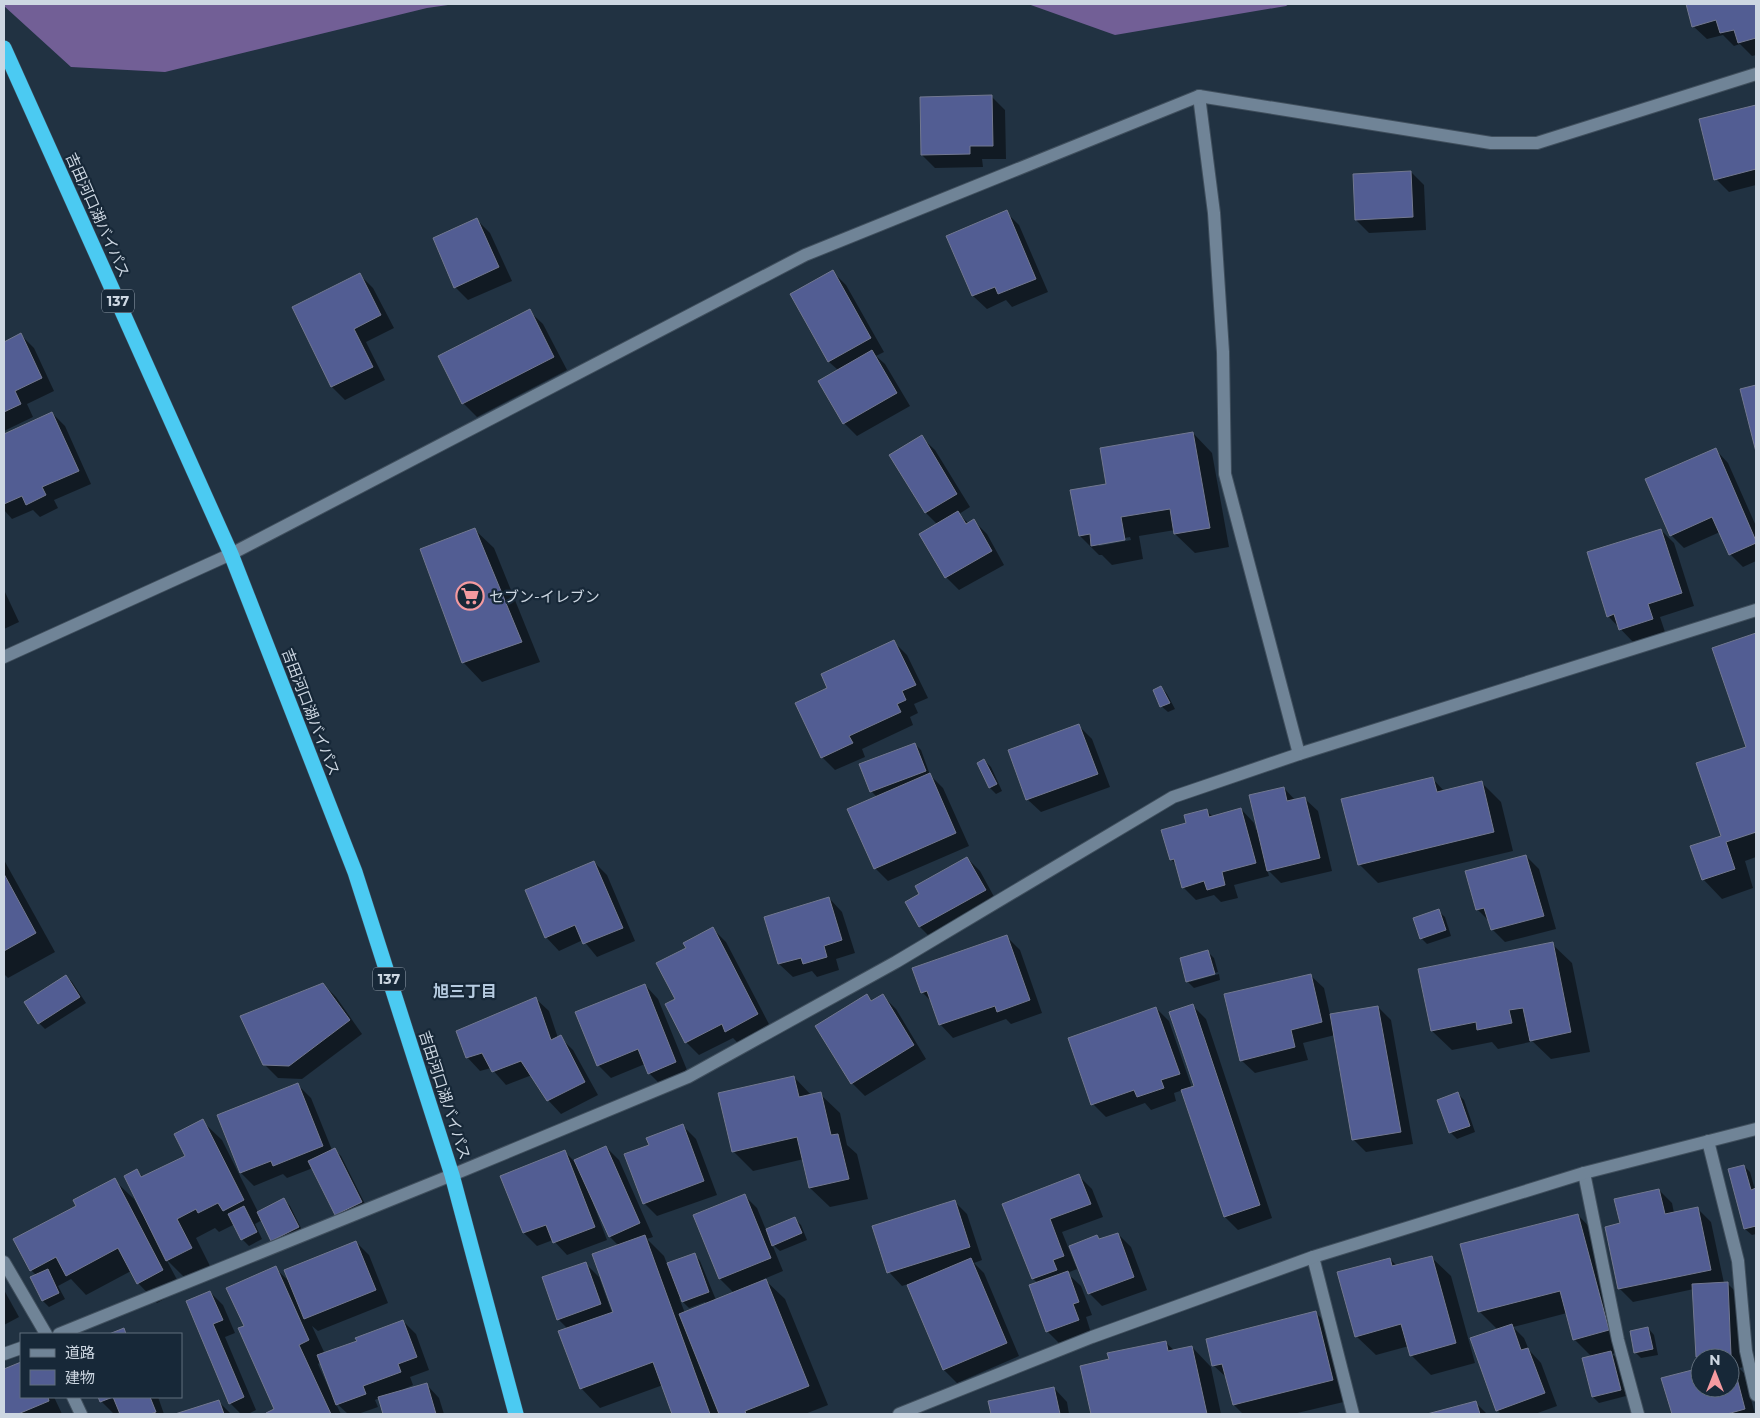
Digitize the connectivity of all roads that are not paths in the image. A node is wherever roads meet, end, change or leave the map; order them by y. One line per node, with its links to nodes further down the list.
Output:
1 (4, 48): 4 (highway, 吉田河口湖バイパス / 137)
2 (1756, 74): 3 (street)
3 (1200, 96): 4 (street); 7 (street)
4 (231, 554): 6 (street); 11 (highway, 吉田河口湖バイパス / 137)
5 (1756, 610): 7 (street)
6 (4, 657)
7 (1299, 754): 11 (street)
8 (1756, 1129): 9 (street)
9 (1708, 1141): 10 (street); 18 (street)
10 (1584, 1173): 12 (street); 24 (street)
11 (452, 1175): 15 (street); 21 (highway, 吉田河口湖バイパス / 137)
12 (1312, 1257): 22 (street); 23 (street)
13 (4, 1262): 14 (street)
14 (45, 1333)
15 (61, 1333)
16 (20, 1348): 17 (street)
17 (4, 1354)
18 (1756, 1395)
19 (73, 1398): 20 (street)
20 (81, 1414)
21 (516, 1414)
22 (899, 1414)
23 (1353, 1414)
24 (1638, 1414)

